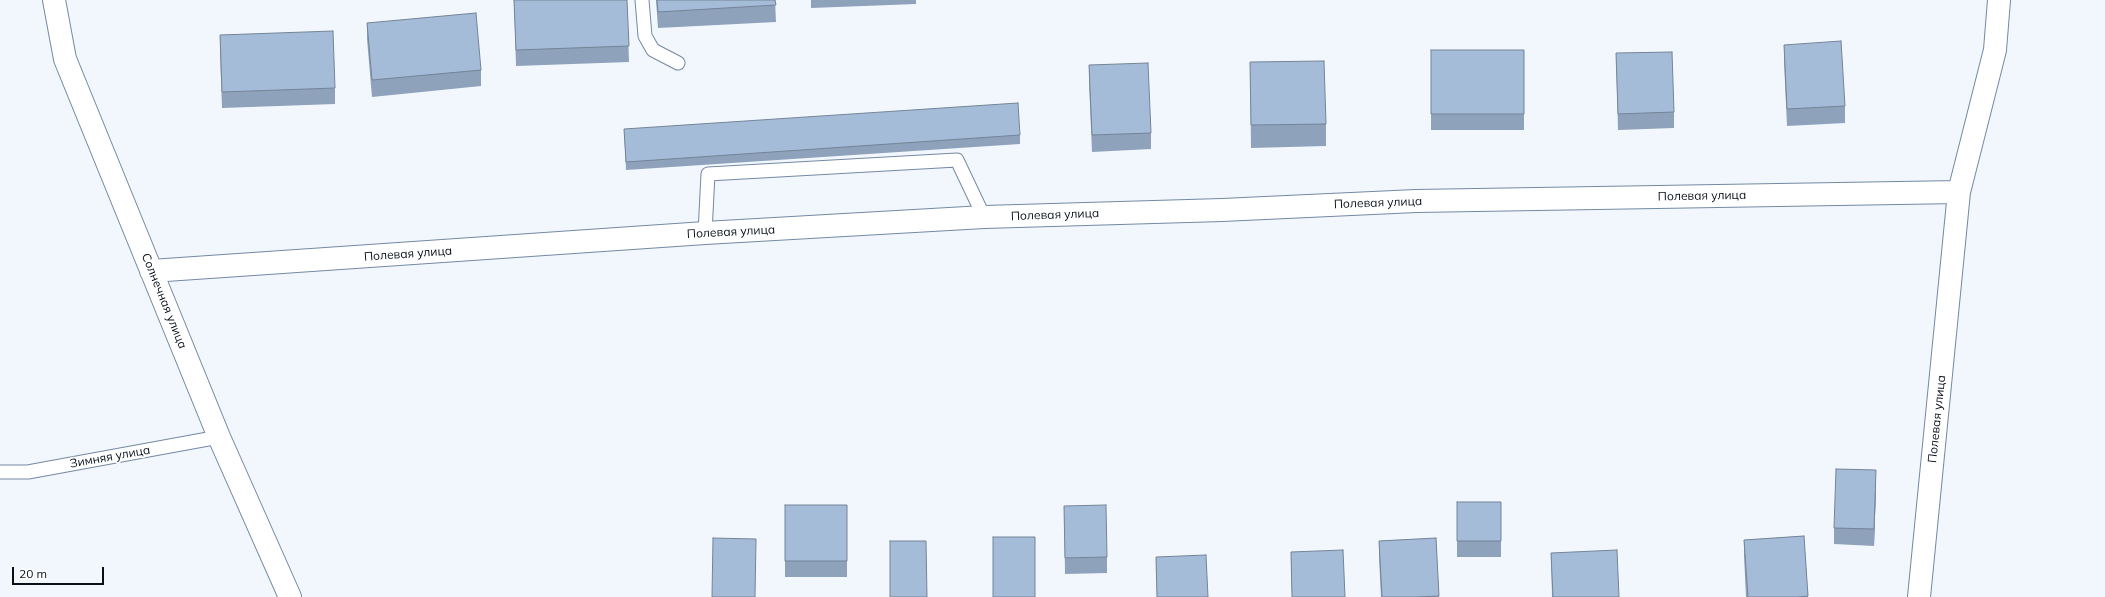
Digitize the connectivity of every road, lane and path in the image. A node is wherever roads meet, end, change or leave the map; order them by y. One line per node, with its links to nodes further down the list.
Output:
1 (54, 0): 8 (street, Солнечная улица)
2 (642, 0): 4 (lane)
3 (1999, 0): 5 (street, Полевая улица)
4 (678, 63)
5 (1959, 192): 6 (street, Полевая улица); 12 (street, Полевая улица)
6 (984, 217): 7 (street, Полевая улица); 7 (lane)
7 (705, 233): 8 (street, Полевая улица)
8 (151, 271): 9 (street, Солнечная улица)
9 (219, 437): 10 (lane, Зимняя улица); 11 (street, Солнечная улица)
10 (0, 472)
11 (290, 597)
12 (1918, 597)

